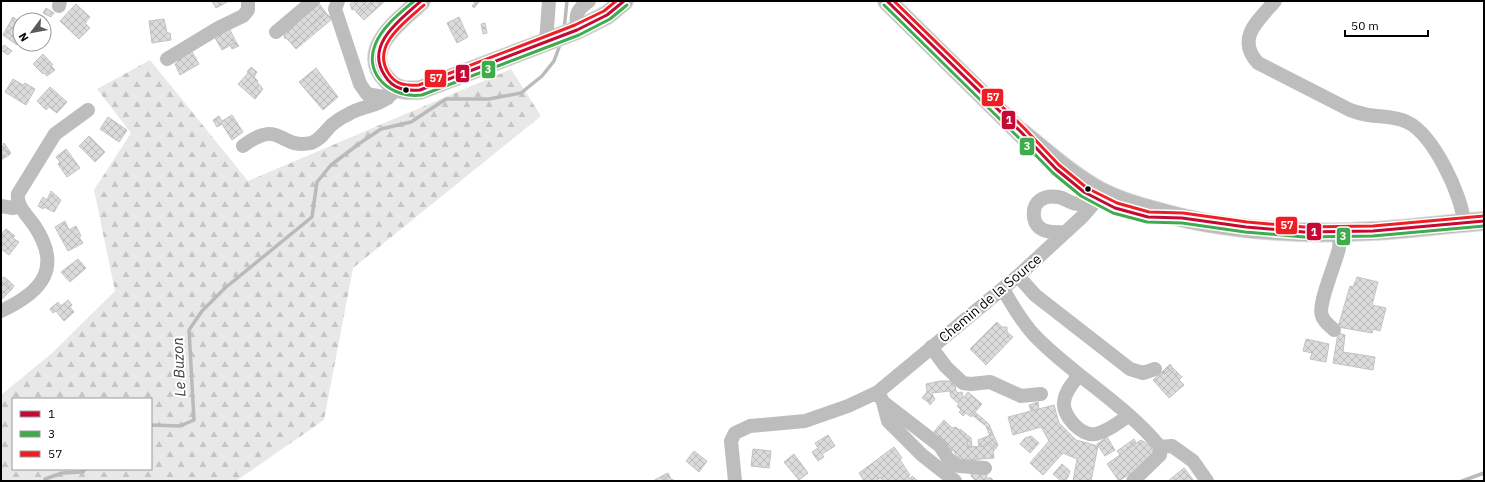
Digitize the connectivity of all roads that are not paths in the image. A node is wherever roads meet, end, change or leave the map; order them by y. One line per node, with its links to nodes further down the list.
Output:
1 (248, 1): 12 (street)
2 (313, 1): 10 (street)
3 (338, 1): 13 (street)
4 (421, 1): 13 (main road)
5 (549, 1): 11 (street)
6 (589, 1): 11 (street)
7 (624, 1): 11 (main road)
8 (887, 1): 16 (main road)
9 (1275, 1): 20 (street)
10 (276, 32)
11 (561, 37): 13 (main road)
12 (167, 59)
13 (393, 93): 15 (street)
14 (88, 110): 18 (street)
15 (243, 146)
16 (1106, 198): 21 (street, Chemin de la Source); 21 (street); 22 (main road)
17 (1, 206): 18 (street)
18 (20, 206): 25 (street)
19 (1484, 221): 20 (main road)
20 (1464, 223): 22 (main road)
21 (1066, 232): 23 (street, Chemin de la Source)
22 (1338, 232): 26 (street)
23 (1018, 276): 24 (street, Chemin de la Source); 28 (street)
24 (1003, 289): 27 (street, Chemin de la Source); 29 (street)
25 (1, 311)
26 (1334, 330)
27 (931, 347): 30 (street); 31 (street, Chemin de la Source)
28 (1155, 368)
29 (1079, 375): 32 (street); 32 (street)
30 (1041, 394)
31 (881, 397): 34 (street); 35 (street, Chemin de la Source); 36 (street)
32 (1128, 416): 33 (street)
33 (1160, 447): 37 (street); 38 (street)
34 (985, 468)
35 (734, 481)
36 (955, 481)
37 (1133, 481)
38 (1207, 481)

